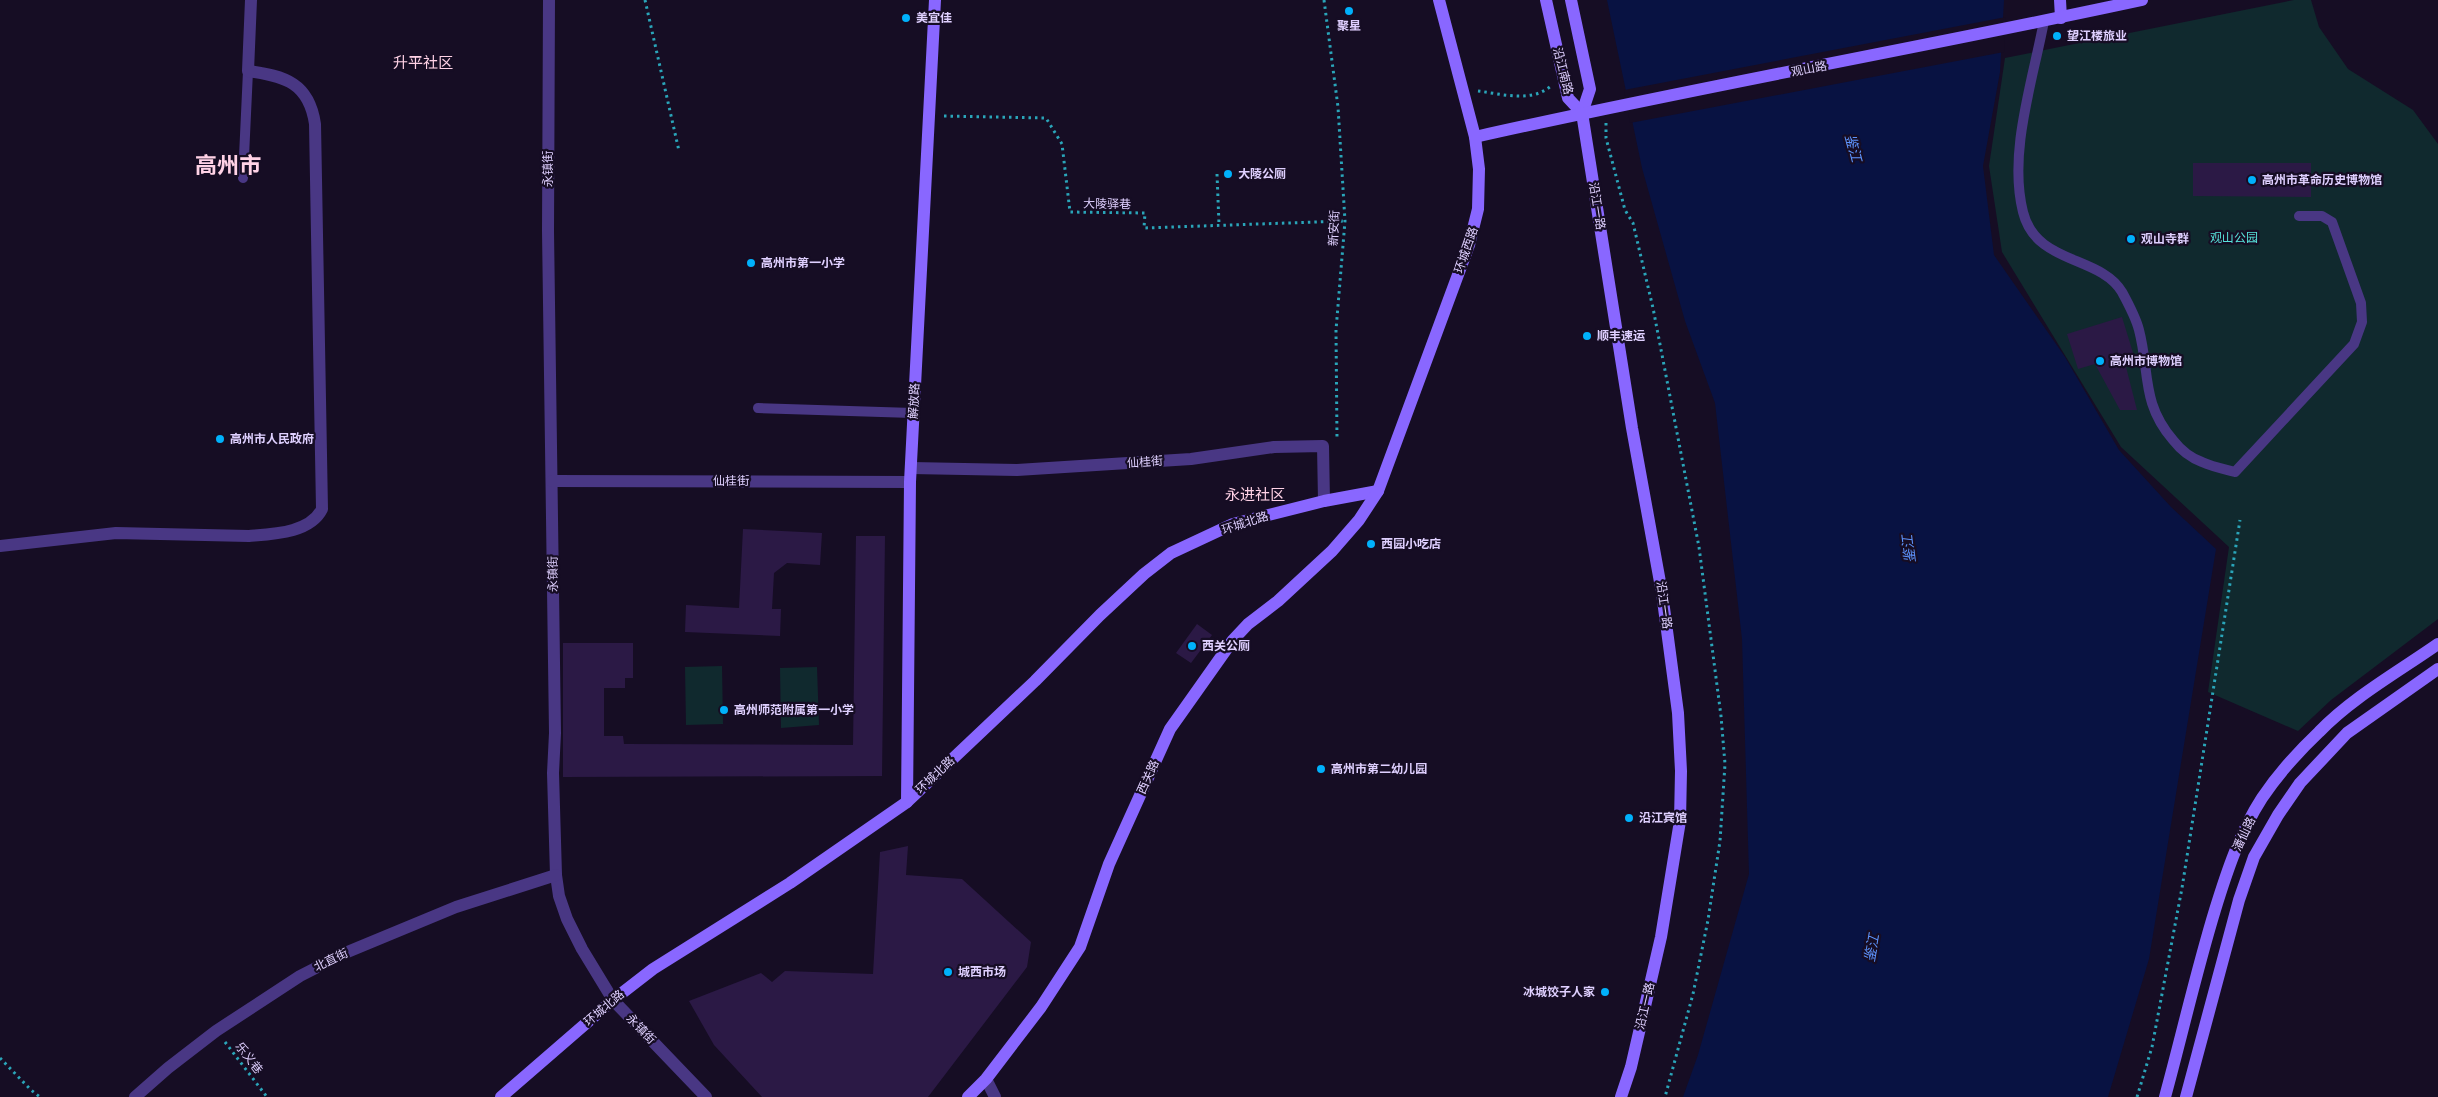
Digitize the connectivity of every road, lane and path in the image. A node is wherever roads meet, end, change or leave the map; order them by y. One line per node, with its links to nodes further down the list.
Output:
1 (251, 0): 13 (street)
2 (549, 0): 30 (street, 永镇街)
3 (645, 0): 20 (path)
4 (936, 0): 18 (street, 解放路)
5 (1324, 0): 24 (path, 新安街)
6 (1439, 0): 15 (street, 环城西路)
7 (1546, 0): 17 (street, 沿江南路)
8 (1571, 0): 17 (street, 沿江南路)
9 (2060, 0): 11 (street)
10 (2142, 0): 11 (street, 观山路)
11 (2061, 18): 12 (street, 观山路)
12 (2044, 22): 16 (street, 观山路); 23 (lane)
13 (248, 71): 22 (lane); 35 (street)
14 (1552, 80): 15 (path)
15 (1463, 90): 19 (street, 环城西路)
16 (1608, 108): 17 (street, 观山路); 52 (path)
17 (1582, 113): 19 (street, 观山路); 51 (street, 沿江一路)
18 (930, 115): 25 (path, 大陵驿巷); 27 (street, 解放路)
19 (1475, 137): 32 (street, 环城西路)
20 (679, 151)
21 (1217, 174): 25 (path)
22 (244, 178)
23 (2298, 216)
24 (1344, 221): 25 (path, 大陵驿巷); 28 (path, 新安街)
25 (1219, 224)
26 (758, 408): 27 (lane)
27 (913, 414): 29 (street, 解放路)
28 (1323, 446): 29 (street, 仙桂街); 33 (street)
29 (911, 468): 31 (street, 解放路)
30 (552, 480): 31 (street, 仙桂街); 39 (street, 永镇街)
31 (910, 482): 38 (street, 解放路)
32 (1378, 491): 33 (street, 环城北路); 43 (street, 西关路)
33 (1324, 501): 38 (street, 环城北路)
34 (2240, 520): 53 (path)
35 (0, 546)
36 (2438, 644): 54 (street, 潘仙路)
37 (2438, 669): 55 (street, 潘仙路)
38 (907, 802): 40 (street, 环城北路)
39 (556, 875): 40 (street, 永镇街); 41 (street, 北直街)
40 (613, 1000): 47 (street, 环城北路); 48 (street, 永镇街)
41 (216, 1031): 45 (street, 北直街); 46 (path, 乐义巷)
42 (0, 1058): 44 (path)
43 (986, 1080): 49 (street, 西关路); 50 (street)
44 (40, 1097)
45 (135, 1097)
46 (267, 1097)
47 (500, 1097)
48 (706, 1097)
49 (968, 1097)
50 (995, 1097)
51 (1621, 1097)
52 (1665, 1097)
53 (2137, 1097)
54 (2165, 1097)
55 (2186, 1097)

